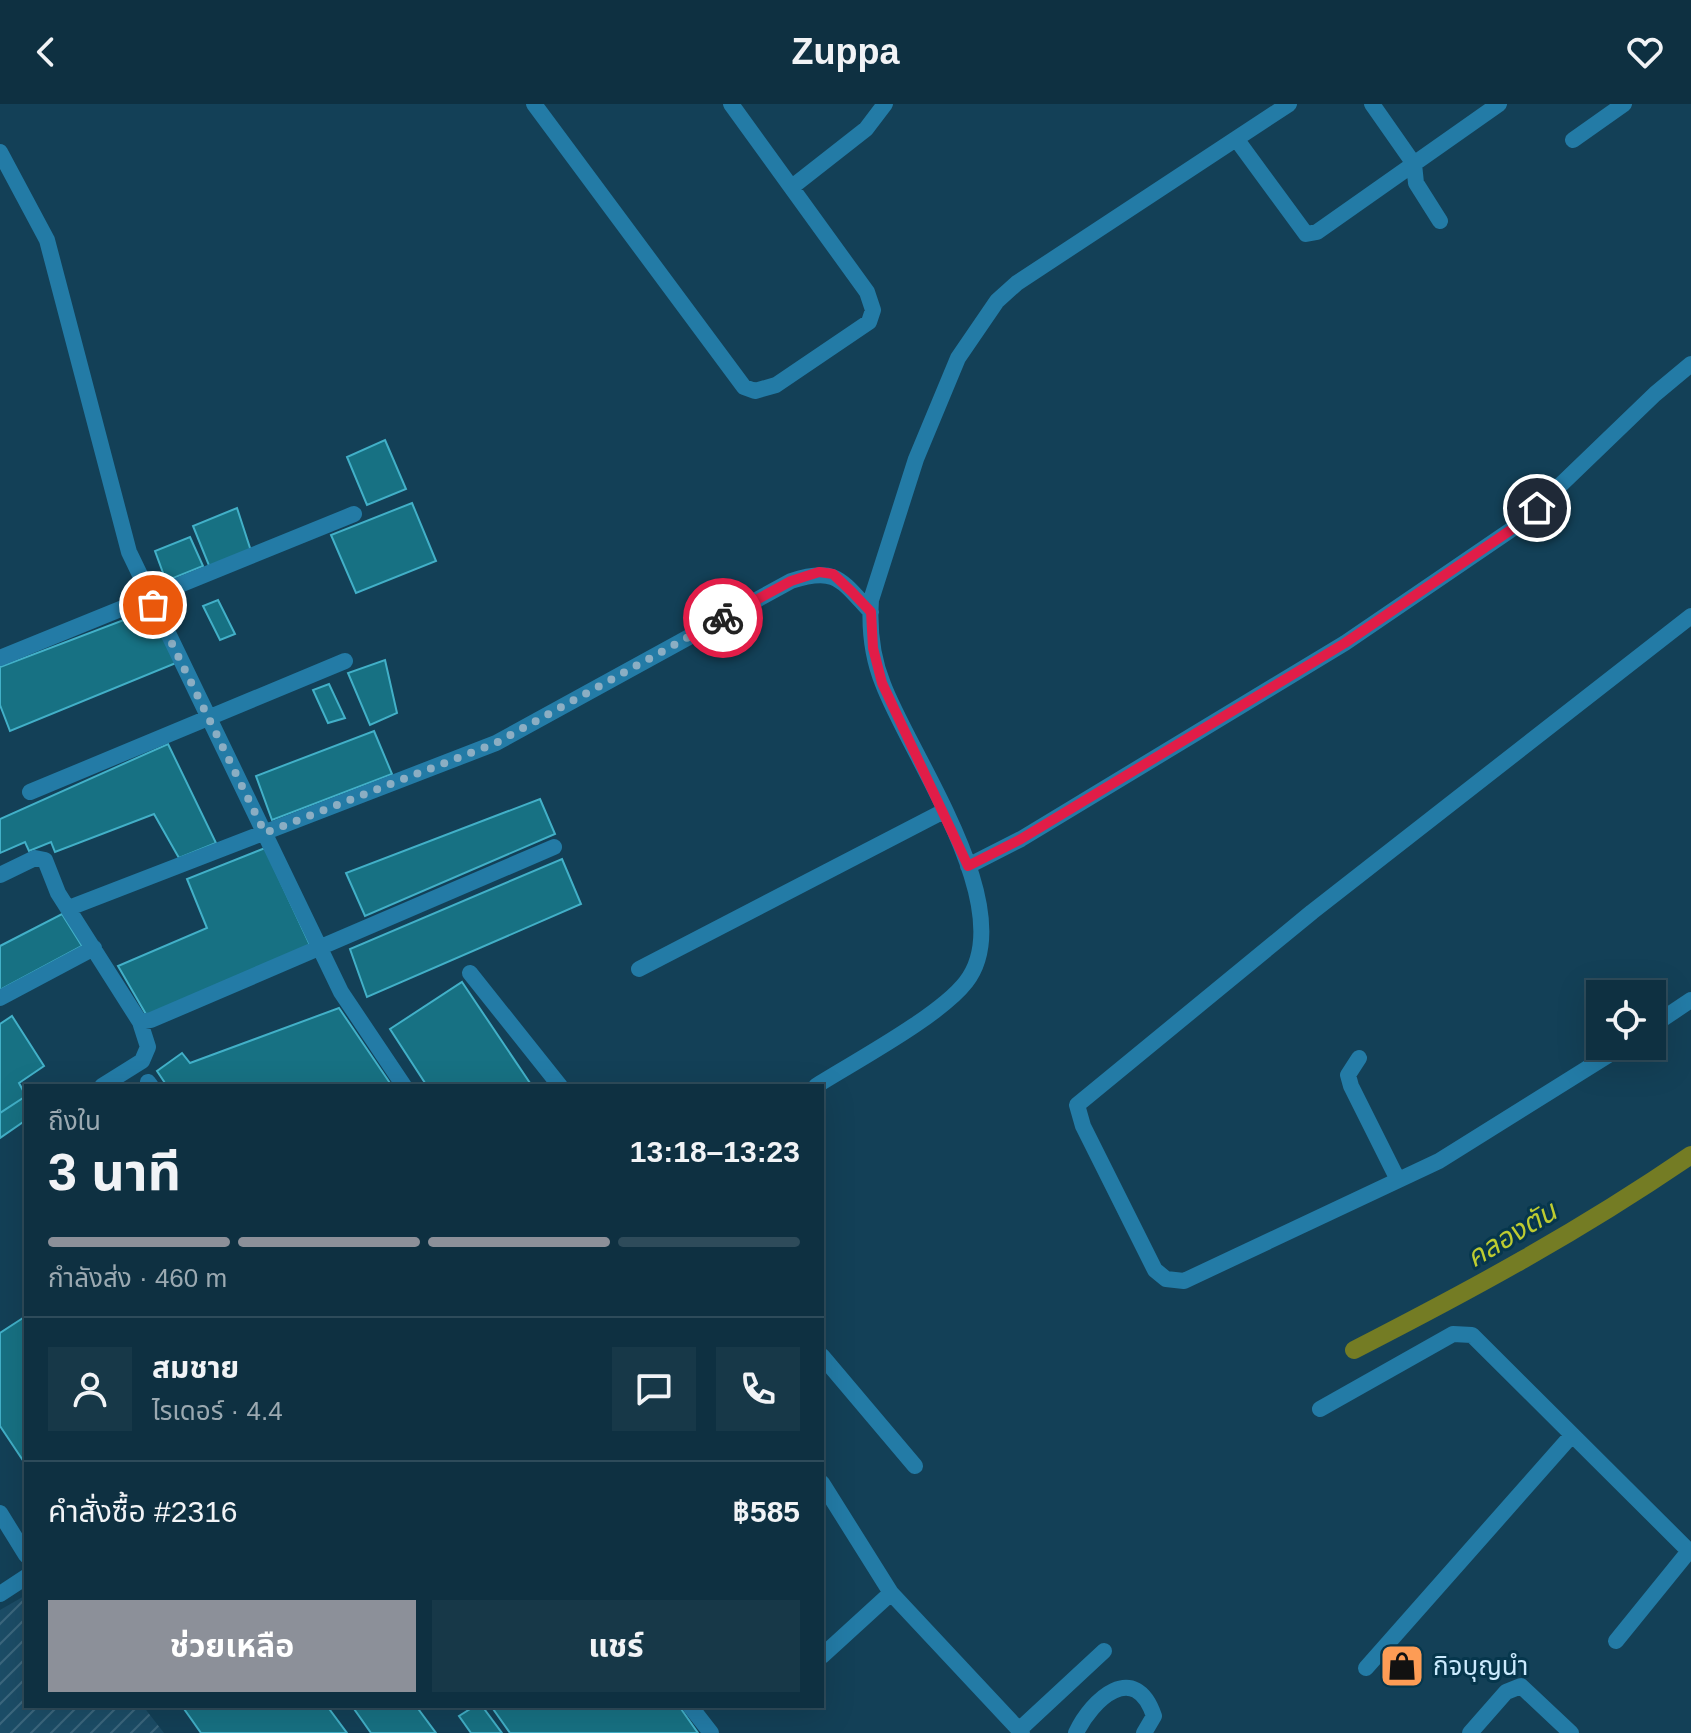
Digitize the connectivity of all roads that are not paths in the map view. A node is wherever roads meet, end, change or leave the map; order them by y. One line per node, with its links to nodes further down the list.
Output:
1 (534, 104): 12 (street)
2 (731, 104): 12 (street)
3 (1289, 104): 8 (street)
4 (1372, 104): 11 (street)
5 (1499, 104): 11 (street)
6 (1624, 104): 9 (street)
7 (882, 105): 12 (street)
8 (1237, 140): 11 (street); 17 (street)
9 (1573, 140)
10 (0, 152): 16 (street)
11 (1414, 164): 13 (street)
12 (792, 187)
13 (1440, 221)
14 (1691, 364): 26 (street)
15 (354, 514): 16 (street)
16 (150, 597): 19 (street); 21 (street)
17 (871, 612): 23 (street); 24 (street)
18 (1691, 616): 43 (street)
19 (0, 658)
20 (345, 661): 21 (street)
21 (209, 717): 22 (street); 24 (street)
22 (30, 792)
23 (944, 811): 26 (street); 31 (street)
24 (265, 833): 28 (street); 30 (street)
25 (554, 847): 30 (street)
26 (968, 866): 42 (street)
27 (0, 875): 28 (street)
28 (69, 908): 29 (street)
29 (94, 948): 33 (street); 36 (street)
30 (320, 949): 36 (street); 40 (street)
31 (639, 969)
32 (470, 973): 41 (street)
33 (0, 998)
34 (1691, 1000): 35 (street)
35 (1666, 1017)
36 (140, 1022): 39 (street)
37 (1359, 1058): 43 (street)
38 (1601, 1060): 43 (street)
39 (105, 1084)
40 (403, 1084)
41 (558, 1084)
42 (819, 1084)
43 (1398, 1180)
44 (824, 1358): 47 (street)
45 (1320, 1409): 46 (street)
46 (1572, 1435): 51 (street); 58 (street)
47 (915, 1466)
48 (824, 1486): 54 (street)
49 (0, 1513): 50 (street)
50 (24, 1552)
51 (1690, 1552): 55 (street)
52 (24, 1578): 53 (street)
53 (0, 1594)
54 (892, 1594): 57 (street); 60 (street)
55 (1616, 1641)
56 (1104, 1651): 60 (street)
57 (824, 1654)
58 (1366, 1668)
59 (692, 1708): 61 (street)
60 (1020, 1731)
61 (711, 1733)
62 (1076, 1733): 63 (street)
63 (1144, 1733)
64 (1470, 1733): 65 (street)
65 (1571, 1733)

